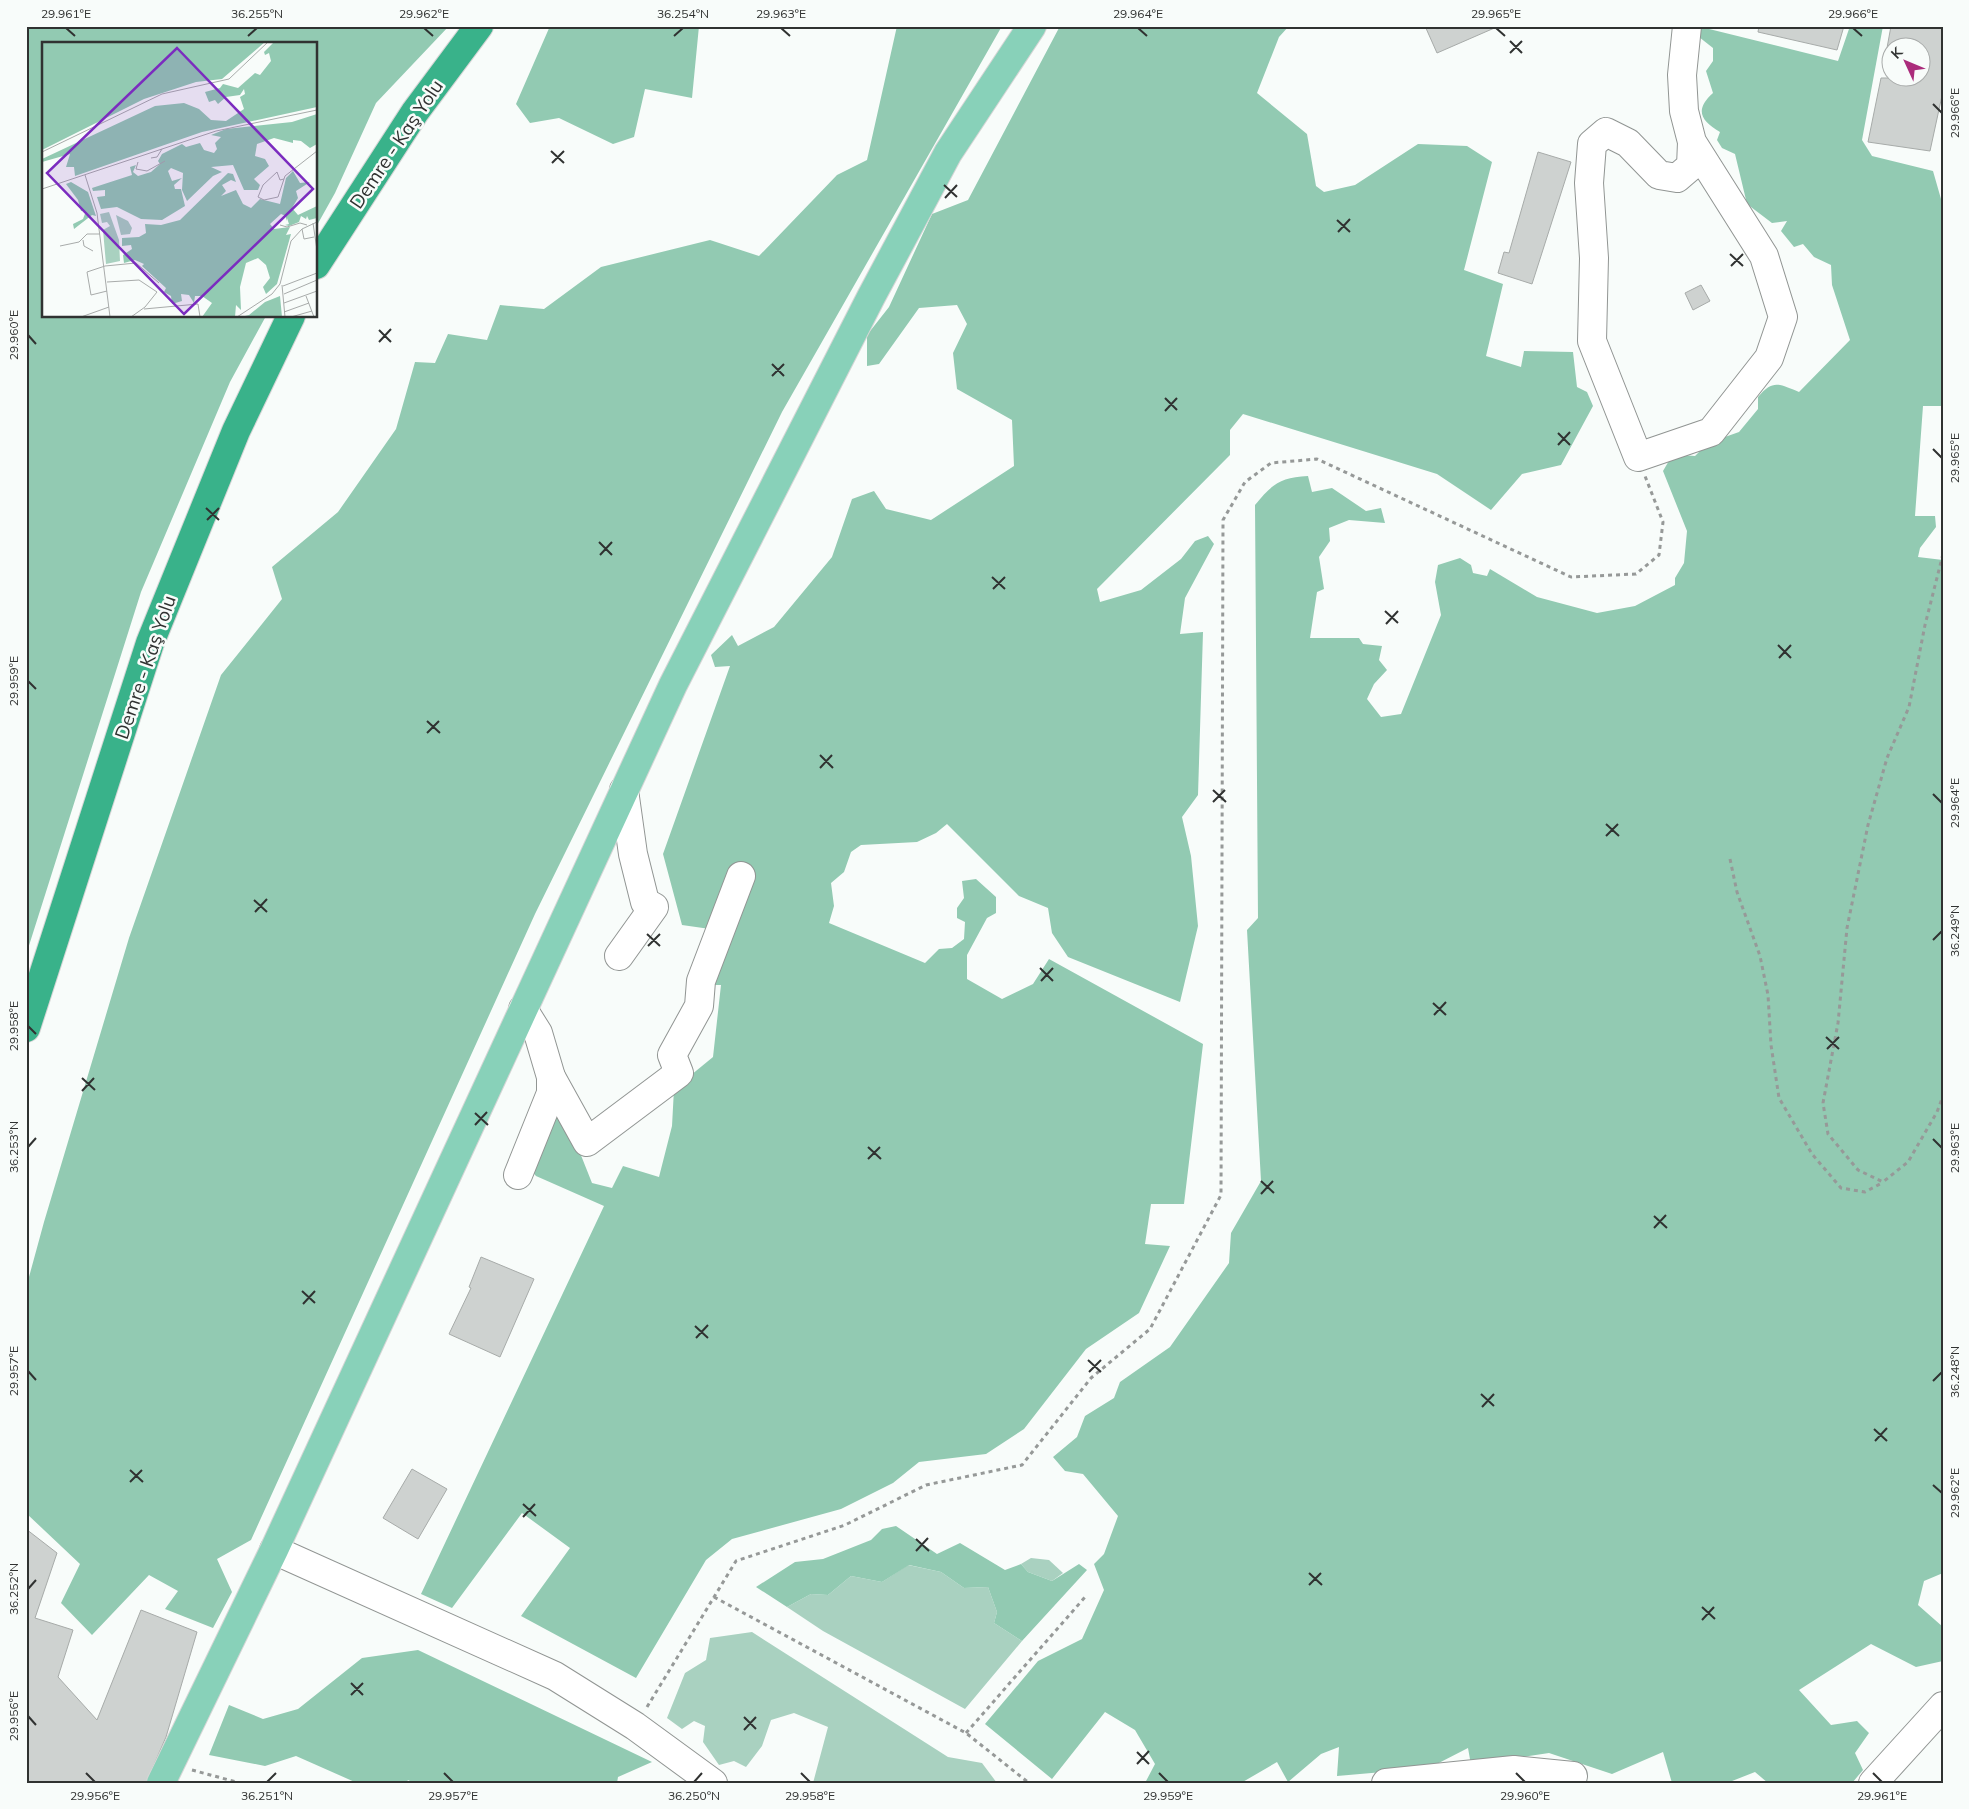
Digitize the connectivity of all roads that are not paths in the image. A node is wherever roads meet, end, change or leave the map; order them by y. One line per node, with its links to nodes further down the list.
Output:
1 (479, 26): 5 (highway, Demre - Kaş Yolu)
2 (1032, 26): 7 (main road)
3 (1687, 26): 4 (street)
4 (1692, 142): 4 (street)
5 (318, 262)
6 (290, 318): 11 (highway, Demre - Kaş Yolu)
7 (624, 790): 9 (street); 10 (main road)
8 (741, 876): 12 (street)
9 (619, 956)
10 (523, 1009): 12 (street); 14 (main road)
11 (26, 1028)
12 (551, 1077): 13 (street)
13 (518, 1175)
14 (274, 1550): 16 (main road); 18 (street)
15 (1943, 1706): 20 (street)
16 (166, 1773)
17 (1573, 1776): 19 (street)
18 (713, 1783)
19 (1386, 1783)
20 (1872, 1783)

